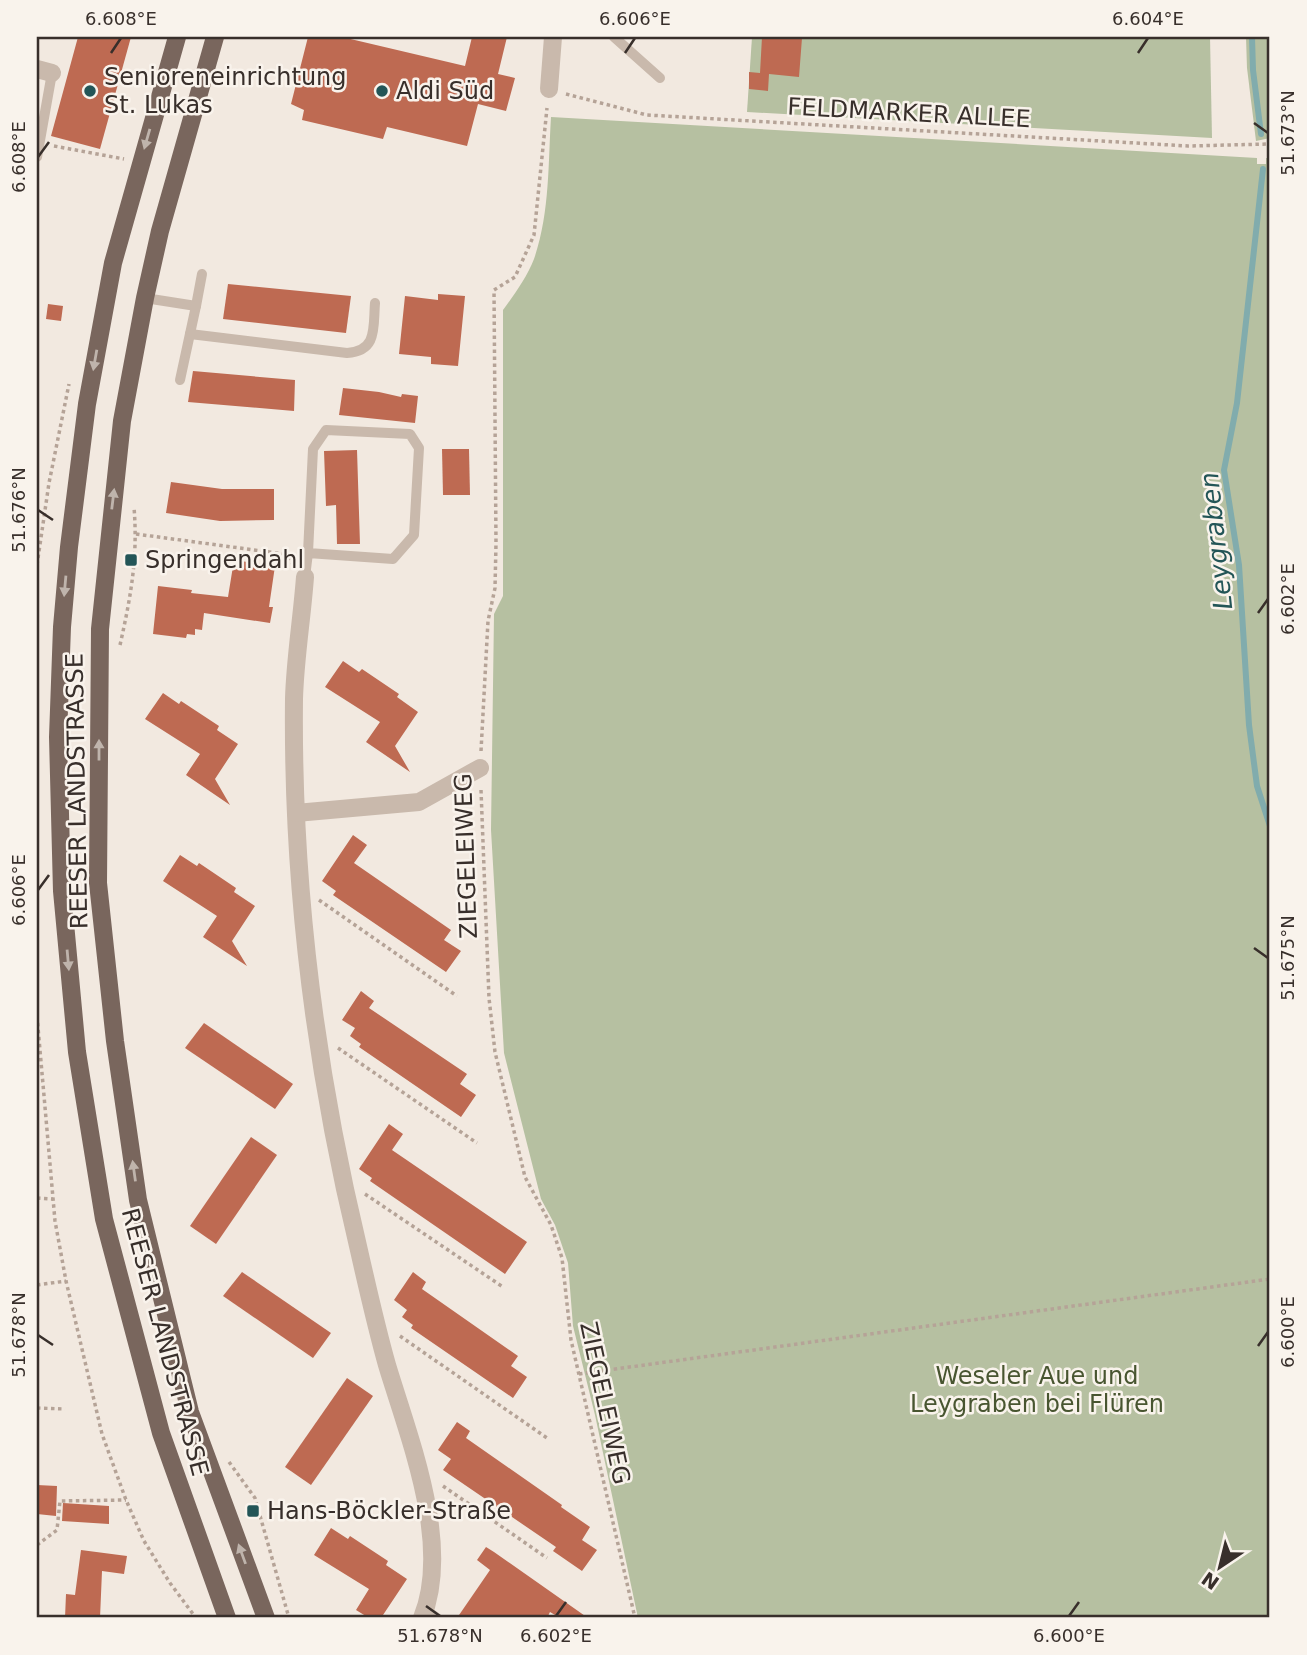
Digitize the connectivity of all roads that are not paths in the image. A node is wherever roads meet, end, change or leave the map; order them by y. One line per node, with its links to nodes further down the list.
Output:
1 (177, 37): 20 (main road, REESER LANDSTRASSE, one-way to 20)
2 (215, 37): 10 (main road, REESER LANDSTRASSE)
3 (553, 37): 7 (street)
4 (614, 37): 6 (lane)
5 (45, 71): 8 (lane)
6 (660, 78)
7 (549, 89)
8 (37, 157)
9 (202, 274): 12 (lane)
10 (145, 298): 12 (lane); 21 (main road, REESER LANDSTRASSE, one-way to 10)
11 (375, 303): 13 (lane)
12 (196, 306): 13 (lane)
13 (190, 334): 14 (lane)
14 (180, 380)
15 (308, 554): 15 (lane); 16 (lane)
16 (305, 577): 18 (street)
17 (480, 768): 18 (street)
18 (296, 813): 19 (street)
19 (428, 1616)
20 (227, 1618)
21 (267, 1618)

